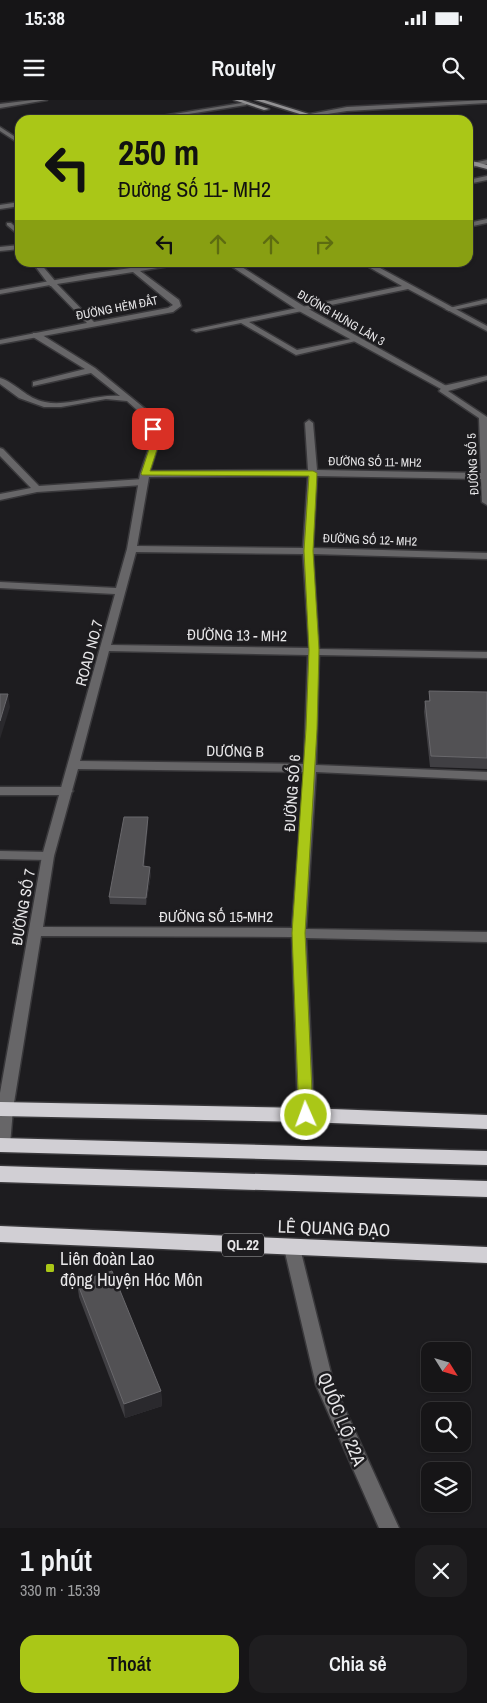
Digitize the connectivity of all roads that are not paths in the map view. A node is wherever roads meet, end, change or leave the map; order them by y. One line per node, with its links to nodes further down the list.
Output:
1 (44, 100): 6 (street)
2 (237, 100): 5 (main road)
3 (258, 100): 9 (main road)
4 (487, 101): 9 (street)
5 (246, 103): 7 (street); 8 (main road)
6 (0, 106)
7 (171, 115)
8 (286, 115)
9 (308, 115)
10 (0, 129): 11 (street)
11 (15, 139)
12 (487, 162): 13 (street)
13 (475, 164): 14 (main road)
14 (487, 167)
15 (473, 170): 16 (main road)
16 (487, 177): 17 (street)
17 (473, 181)
18 (15, 205): 19 (street)
19 (0, 207)
20 (487, 221): 22 (street)
21 (9, 224): 23 (street)
22 (473, 224)
23 (15, 229)
24 (15, 248): 25 (street)
25 (0, 250)
26 (39, 267): 31 (street)
27 (160, 267): 30 (street)
28 (236, 267): 35 (street, ĐƯỜNG HƯNG LÂN 3)
29 (372, 267): 32 (street)
30 (136, 271): 31 (street); 38 (street, ĐƯỜNG HẺM ĐẮT)
31 (53, 284): 33 (street); 38 (street)
32 (409, 287): 35 (street); 36 (street)
33 (0, 292)
34 (487, 301): 36 (street)
35 (302, 309): 37 (street); 42 (street, ĐƯỜNG HƯNG LÂN 3)
36 (449, 309): 39 (street)
37 (243, 321): 40 (street); 42 (street)
38 (92, 324): 41 (street, ĐƯỜNG HẺM ĐẮT)
39 (487, 329)
40 (196, 330)
41 (36, 335): 43 (street, ĐƯỜNG HẺM ĐẮT); 44 (street)
42 (356, 340): 48 (street, ĐƯỜNG HƯNG LÂN 3)
43 (0, 342)
44 (92, 370): 47 (street); 49 (street)
45 (487, 378): 48 (street)
46 (0, 380): 49 (street)
47 (36, 384)
48 (446, 388): 53 (street, ĐƯỜNG SỐ 5)
49 (129, 399): 54 (street)
50 (309, 423): 52 (street, ĐƯỜNG SỐ 6)
51 (0, 451): 55 (street)
52 (313, 473): 53 (street, ĐƯỜNG SỐ 11- MH2); 54 (street, ĐƯỜNG SỐ 11- MH2); 59 (street, ĐƯỜNG SỐ 6)
53 (486, 476): 57 (street, ĐƯỜNG SỐ 5)
54 (144, 478): 55 (street, ĐƯỜNG SỐ 11- MH2); 58 (street)
55 (37, 489): 56 (street, ĐƯỜNG SỐ 11- MH2)
56 (0, 497)
57 (487, 502)
58 (132, 549): 59 (street, ĐƯỜNG SỐ 12- MH2); 62 (street, ROAD NO.7)
59 (308, 551): 60 (street, ĐƯỜNG SỐ 12- MH2); 64 (street, ĐƯỜNG SỐ 6)
60 (487, 556)
61 (0, 585): 62 (street)
62 (121, 591): 63 (street, ROAD NO.7)
63 (106, 648): 64 (street, ĐƯỜNG 13 - MH2); 66 (street, ROAD NO.7)
64 (314, 650): 65 (street, ĐƯỜNG 13 - MH2); 67 (street, ĐƯỜNG SỐ 6)
65 (487, 655)
66 (73, 766): 67 (street, DƯƠNG B); 70 (street, ĐƯỜNG SỐ 7)
67 (310, 768): 68 (street, DƯƠNG B); 74 (street, ĐƯỜNG SỐ 6)
68 (487, 776)
69 (0, 791): 70 (street)
70 (67, 791): 72 (street, ĐƯỜNG SỐ 7)
71 (0, 855): 72 (street)
72 (48, 856): 73 (street, ĐƯỜNG SỐ 7)
73 (34, 931): 74 (street, ĐƯỜNG SỐ 15-MH2); 76 (street, ĐƯỜNG SỐ 7)
74 (299, 933): 75 (street, ĐƯỜNG SỐ 15-MH2); 77 (street, ĐƯỜNG SỐ 6)
75 (487, 937)
76 (2, 1109): 77 (highway); 79 (street, ĐƯỜNG SỐ 7)
77 (306, 1115): 78 (highway)
78 (487, 1122)
79 (1, 1145): 80 (highway)
80 (487, 1158)
81 (0, 1174): 82 (highway)
82 (487, 1190)
83 (0, 1234): 84 (highway, LÊ QUANG ĐẠO / QL.22)
84 (292, 1248): 85 (highway, LÊ QUANG ĐẠO / QL.22); 86 (street, QUỐC LỘ 22A)
85 (487, 1255)
86 (389, 1528)

